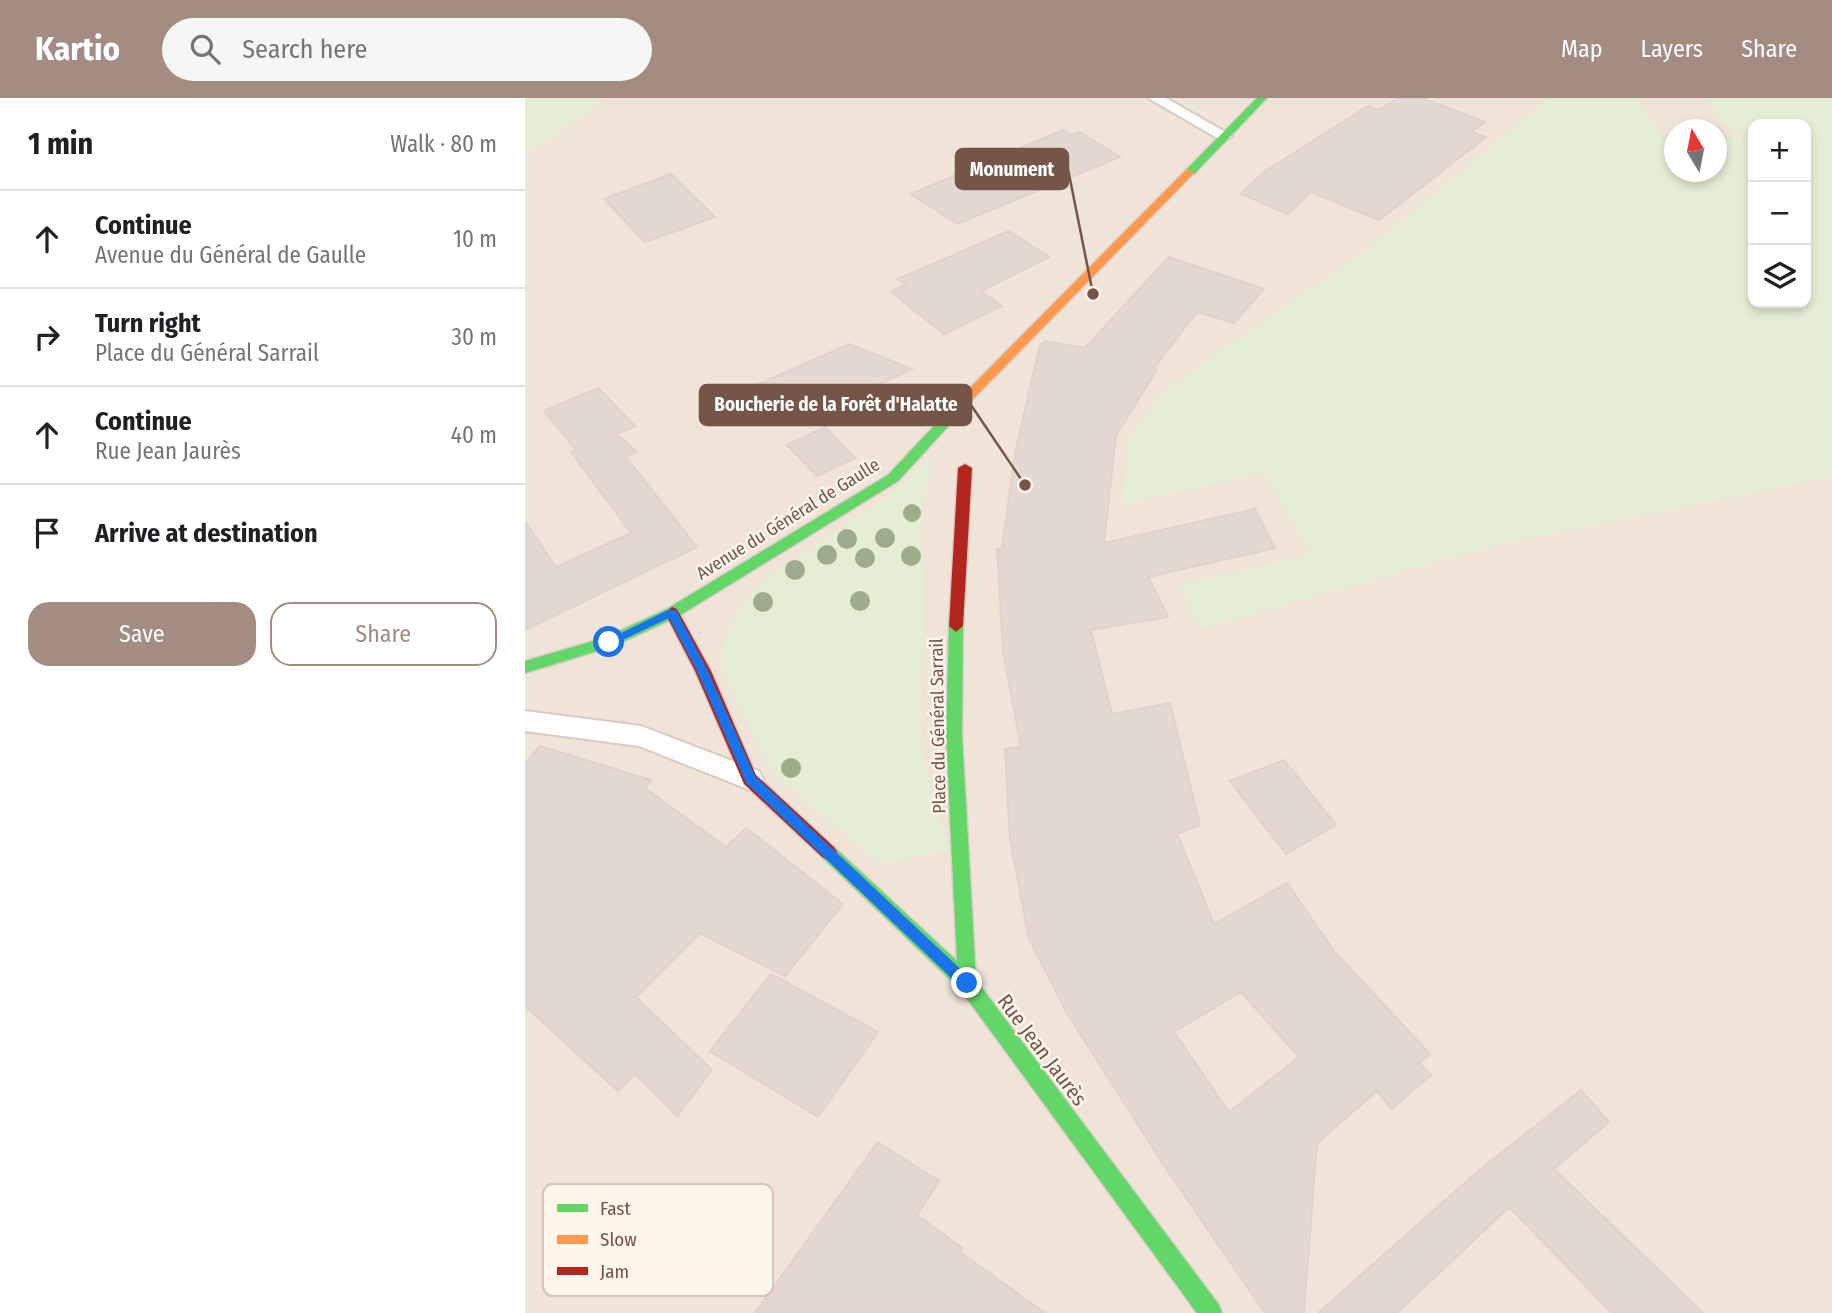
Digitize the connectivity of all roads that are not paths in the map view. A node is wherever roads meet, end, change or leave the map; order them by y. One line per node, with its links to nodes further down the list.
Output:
1 (1155, 98): 3 (lane)
2 (1262, 98): 3 (street, Avenue du Général de Gaulle)
3 (1224, 136): 5 (street, Avenue du Général de Gaulle)
4 (965, 468): 9 (street, Place du Général Sarrail)
5 (672, 613): 6 (street, Avenue du Général de Gaulle); 8 (street)
6 (525, 667)
7 (525, 720): 8 (lane)
8 (750, 779): 9 (street, Rue Jean Jaurès)
9 (967, 983): 10 (street, Rue Jean Jaurès)
10 (1211, 1313)

